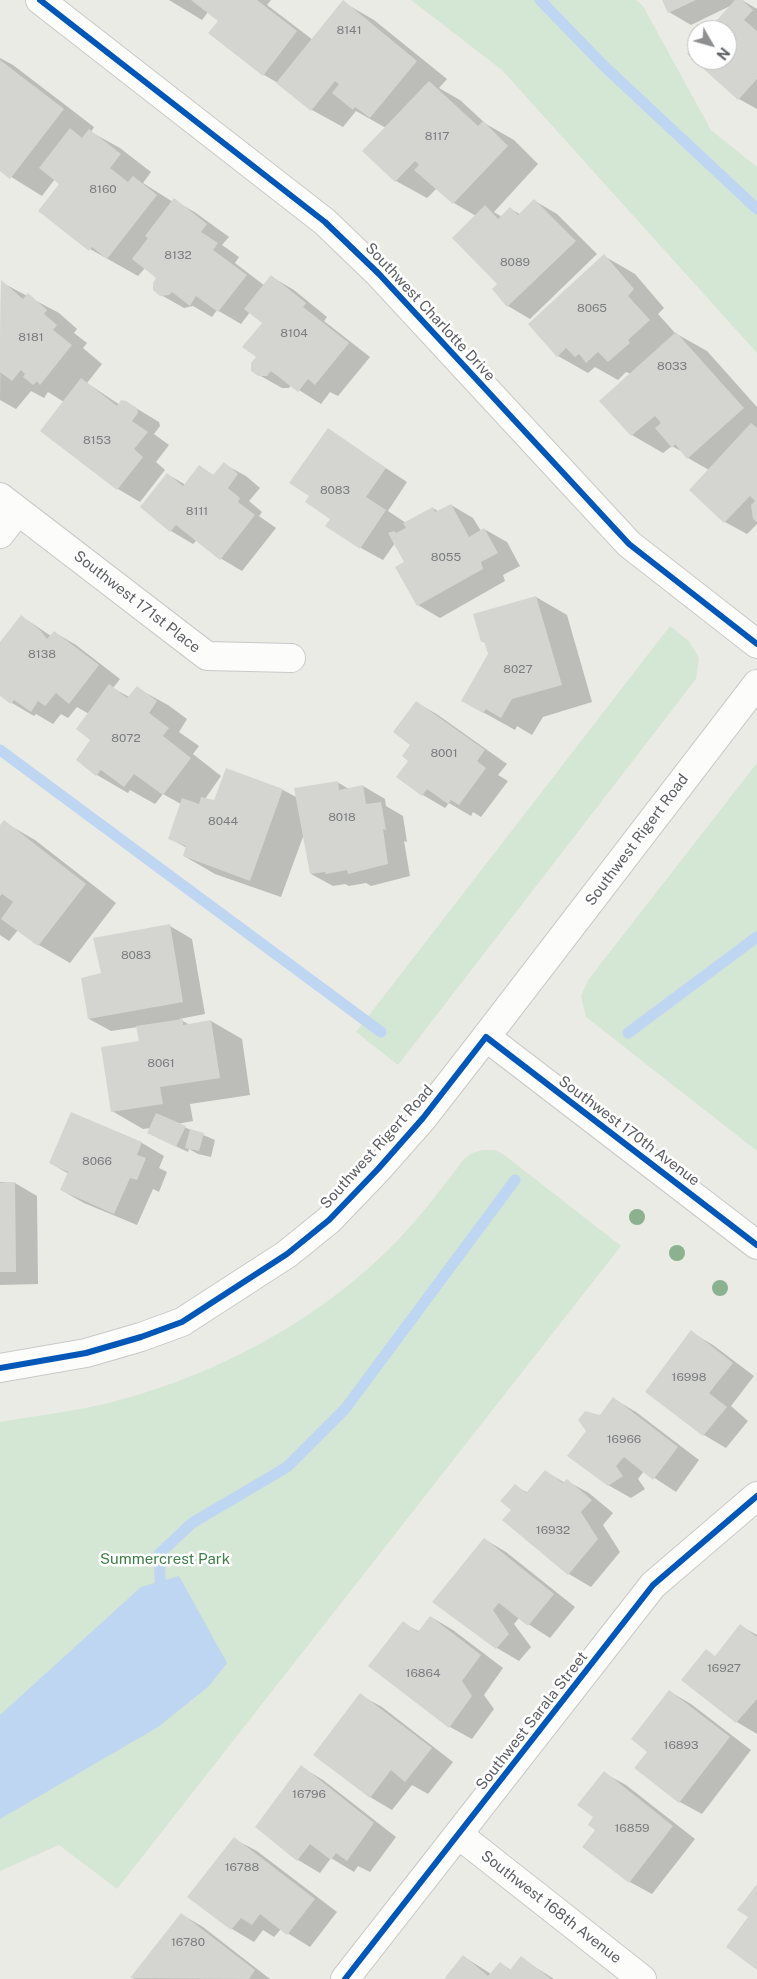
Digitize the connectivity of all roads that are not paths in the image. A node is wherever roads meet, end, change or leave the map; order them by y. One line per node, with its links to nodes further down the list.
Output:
1 (40, 0): 4 (street, Southwest Charlotte Drive)
2 (9, 504): 3 (street); 5 (street, Southwest 171st Place)
3 (0, 534)
4 (757, 644)
5 (291, 658)
6 (757, 684): 7 (street, Southwest Rigert Road)
7 (486, 1037): 8 (street, Southwest 170th Avenue); 9 (street, Southwest Rigert Road)
8 (757, 1245)
9 (0, 1368)
10 (757, 1496): 11 (street, Southwest Sarala Street)
11 (459, 1835): 12 (street, Southwest Sarala Street); 13 (street, Southwest 168th Avenue)
12 (345, 1979)
13 (642, 1979)

